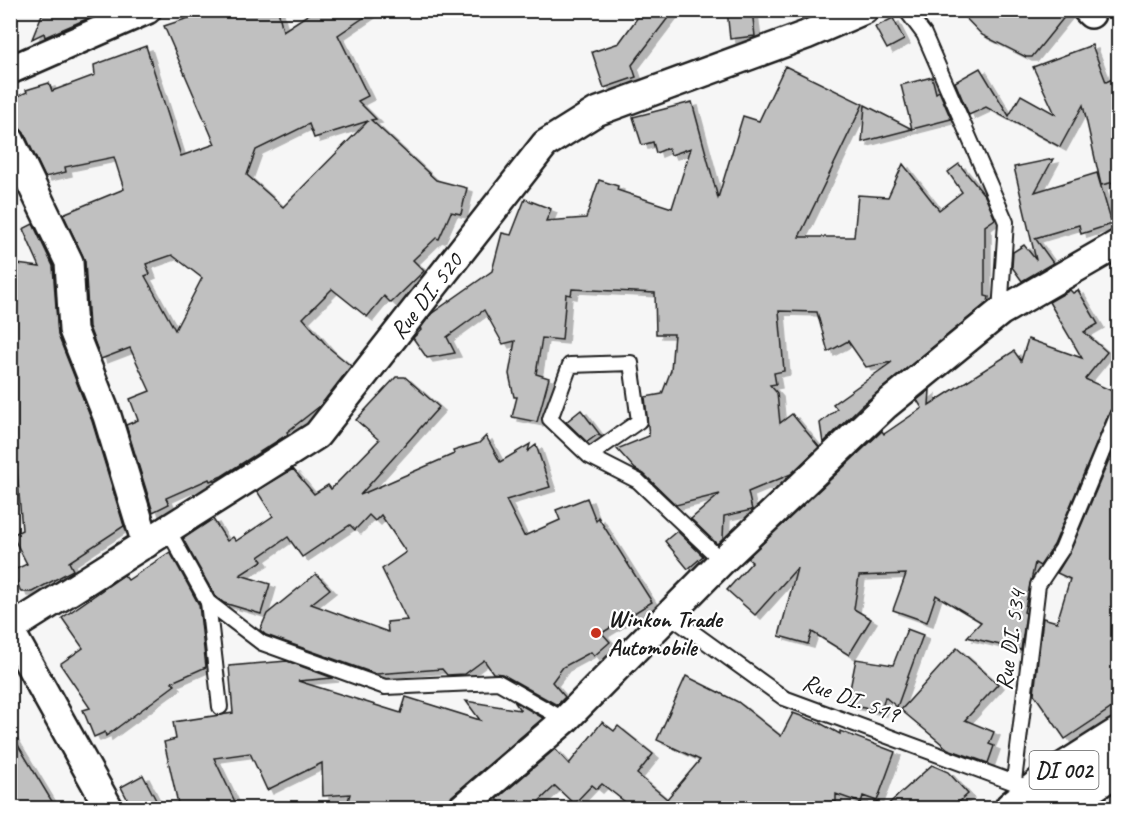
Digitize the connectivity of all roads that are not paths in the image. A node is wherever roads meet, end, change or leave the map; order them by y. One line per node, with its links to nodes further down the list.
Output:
1 (147, 10): 4 (street)
2 (864, 10): 10 (street, Rue DI. 520)
3 (906, 10): 7 (lane)
4 (10, 70)
5 (10, 141): 10 (street)
6 (1119, 244): 7 (street)
7 (1000, 312): 11 (street)
8 (1119, 414): 19 (lane, Rue DI. 534)
9 (590, 456): 9 (lane); 11 (lane)
10 (157, 537): 12 (lane); 14 (street, Rue DI. 520)
11 (722, 561): 13 (street)
12 (208, 602): 15 (lane); 16 (lane)
13 (669, 615): 16 (street); 19 (lane, Rue DI. 519)
14 (10, 629): 20 (street)
15 (220, 707)
16 (565, 720): 21 (street)
17 (1119, 735): 19 (main road, DI 002)
18 (1119, 768): 19 (main road, DI 002)
19 (1045, 799)
20 (109, 808)
21 (462, 808)

